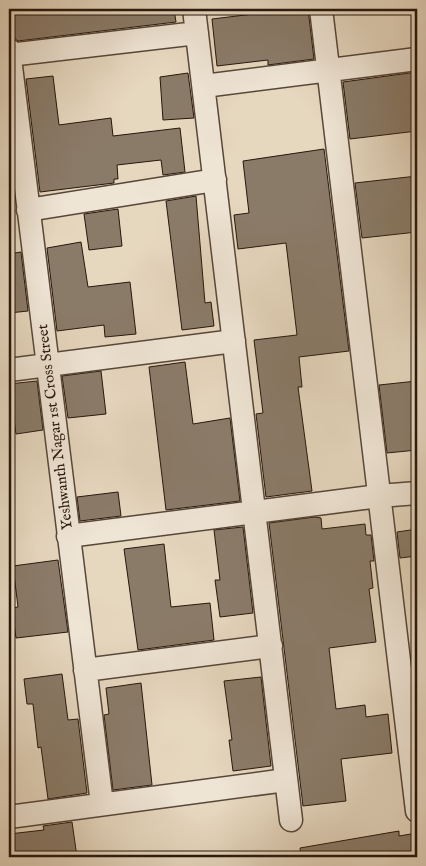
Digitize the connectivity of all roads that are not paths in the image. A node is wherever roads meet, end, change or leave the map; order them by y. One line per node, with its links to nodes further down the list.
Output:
1 (194, 9): 3 (street)
2 (321, 9): 7 (street)
3 (197, 33): 5 (street); 8 (street)
4 (9, 50): 5 (street, Yeshwanth Nagar 1st Cross Street)
5 (9, 55): 10 (street, Yeshwanth Nagar 1st Cross Street)
6 (417, 59): 7 (street)
7 (328, 70): 8 (street); 15 (street)
8 (204, 86): 9 (street)
9 (214, 180): 10 (street); 11 (street)
10 (28, 210): 12 (street, Yeshwanth Nagar 1st Cross Street)
11 (234, 341): 12 (street); 16 (street)
12 (48, 365): 13 (street); 17 (street, Yeshwanth Nagar 1st Cross Street)
13 (9, 370)
14 (417, 493): 15 (street)
15 (379, 496): 16 (street); 22 (street)
16 (254, 511): 17 (street); 18 (street)
17 (68, 536): 19 (street, Yeshwanth Nagar 1st Cross Street)
18 (270, 646): 19 (street); 20 (street)
19 (85, 670): 21 (street, Yeshwanth Nagar 1st Cross Street)
20 (286, 780): 21 (street); 24 (street)
21 (102, 804): 23 (street)
22 (417, 811)
23 (9, 817)
24 (292, 820)

